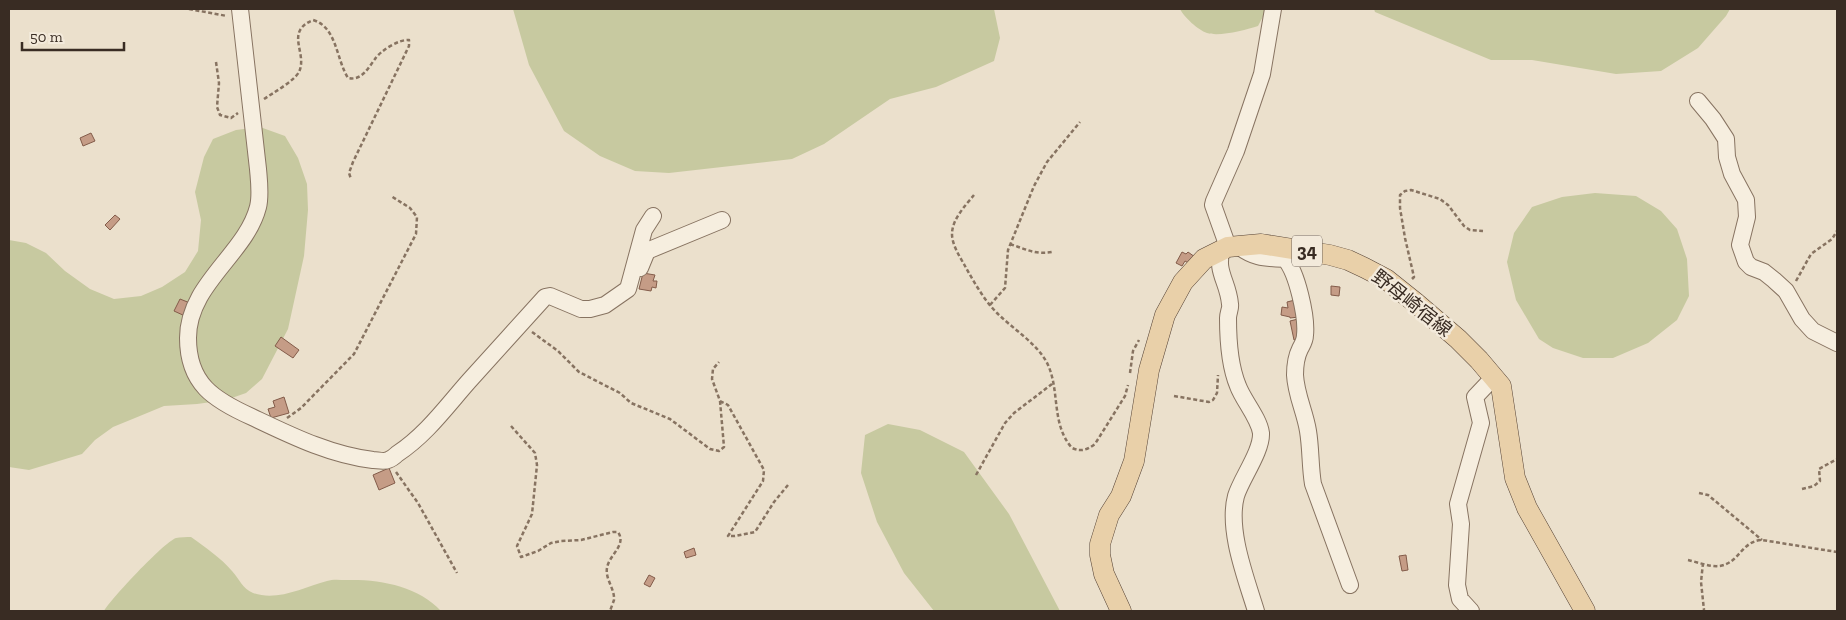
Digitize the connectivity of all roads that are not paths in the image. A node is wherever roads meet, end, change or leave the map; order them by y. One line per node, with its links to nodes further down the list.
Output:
1 (1273, 9): 6 (street)
2 (240, 13): 7 (street)
3 (1698, 101): 8 (street)
4 (653, 216): 7 (street)
5 (722, 220): 7 (street)
6 (1229, 247): 9 (main road, 野母崎宿線 / 34); 10 (street); 11 (main road, 野母崎宿線 / 34); 12 (street)
7 (628, 289)
8 (1837, 343)
9 (1494, 377): 13 (street); 14 (main road, 野母崎宿線 / 34)
10 (1350, 585)
11 (1121, 611)
12 (1256, 611)
13 (1471, 611)
14 (1585, 611)

